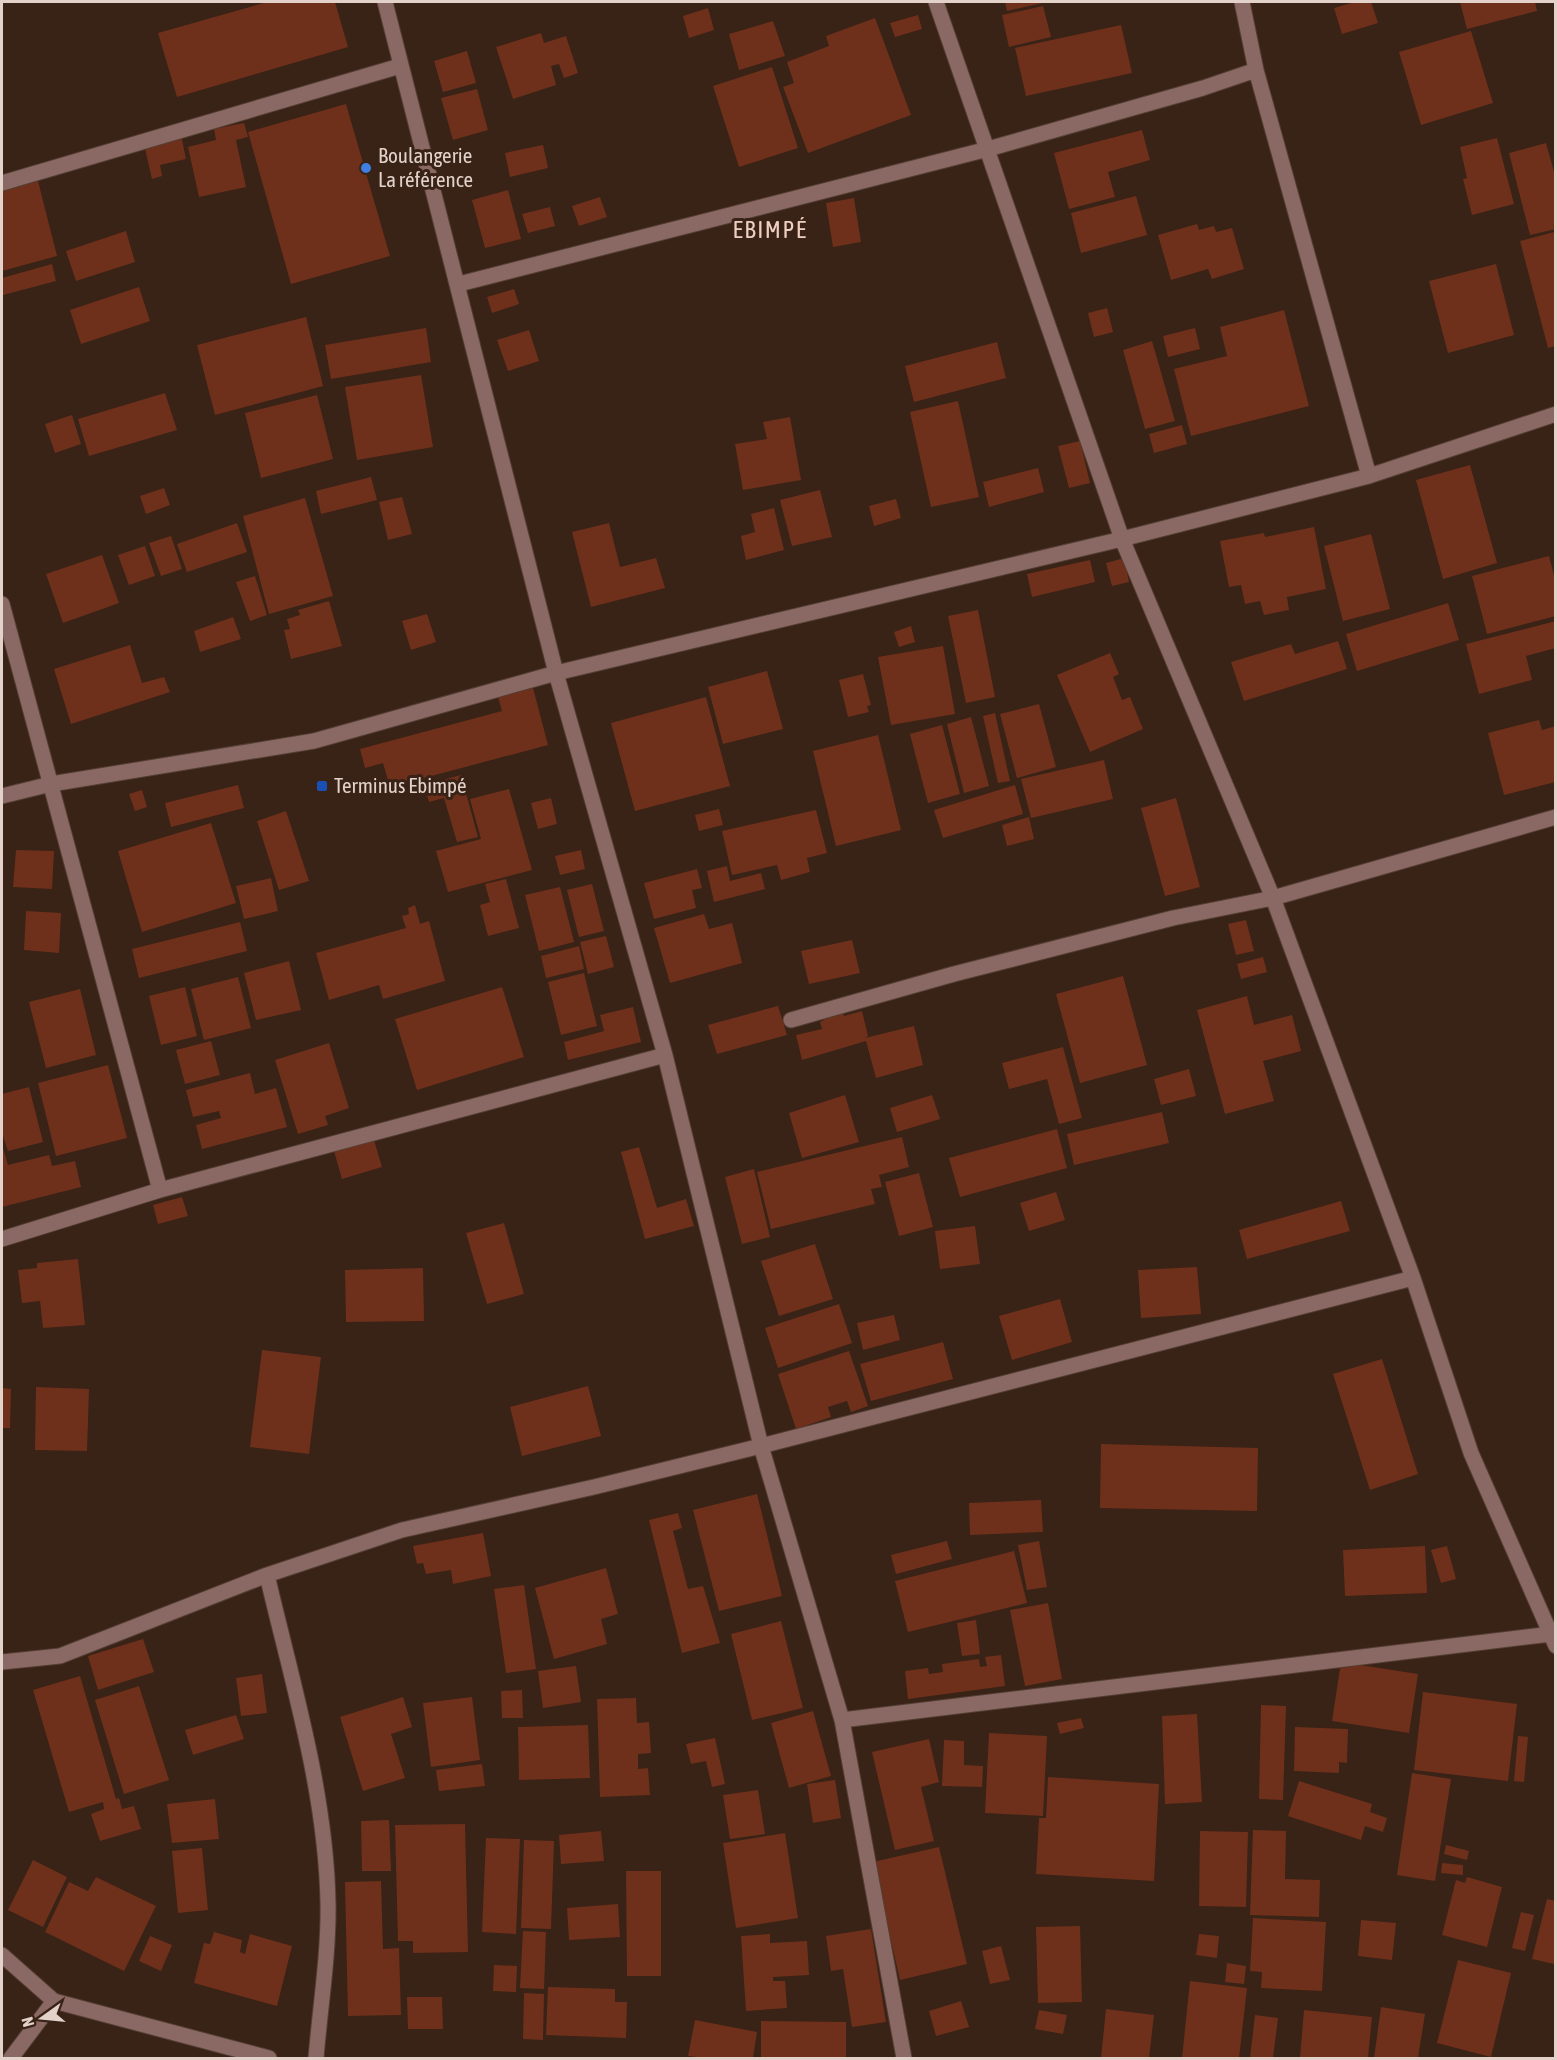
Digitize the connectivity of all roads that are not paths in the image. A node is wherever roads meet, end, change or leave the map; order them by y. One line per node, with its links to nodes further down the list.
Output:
1 (385, 2): 4 (street)
2 (936, 2): 6 (street)
3 (1242, 2): 5 (street)
4 (400, 66): 7 (street); 8 (street)
5 (1256, 70): 6 (street); 10 (street)
6 (988, 149): 8 (street); 11 (street)
7 (2, 183)
8 (459, 284): 13 (street)
9 (1556, 414): 10 (street)
10 (1369, 476): 11 (street)
11 (1122, 539): 13 (street); 17 (street)
12 (2, 604): 14 (street)
13 (556, 673): 14 (street); 19 (street)
14 (51, 784): 15 (street); 20 (street)
15 (2, 796)
16 (1556, 817): 17 (street)
17 (1273, 898): 18 (street); 22 (street)
18 (791, 1020)
19 (665, 1055): 20 (street); 23 (street)
20 (160, 1190): 21 (street)
21 (2, 1239)
22 (1413, 1278): 23 (street); 25 (street)
23 (761, 1446): 24 (street); 27 (street)
24 (267, 1575): 26 (street); 32 (street)
25 (1553, 1640): 27 (street)
26 (2, 1662)
27 (842, 1720): 33 (street)
28 (2, 1955): 29 (street)
29 (54, 2001): 30 (street); 31 (street)
30 (11, 2058)
31 (268, 2058)
32 (316, 2058)
33 (904, 2058)

